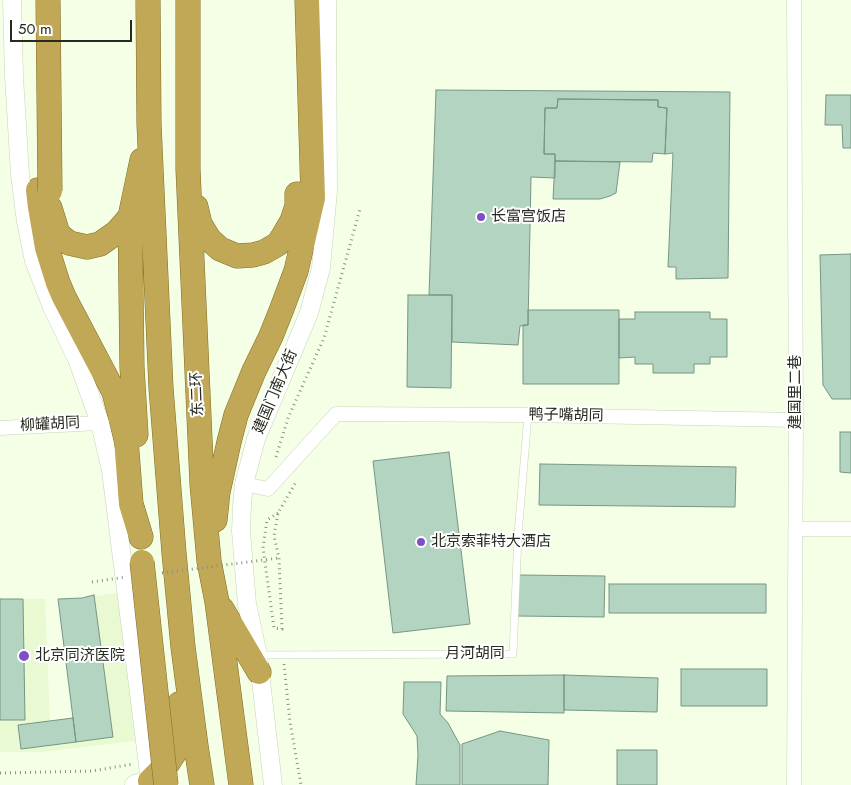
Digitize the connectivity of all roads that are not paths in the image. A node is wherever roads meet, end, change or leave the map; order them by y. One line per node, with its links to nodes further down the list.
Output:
1 (12, 0): 17 (street)
2 (35, 0): 13 (highway)
3 (48, 0): 13 (highway, bridge)
4 (148, 0): 10 (highway)
5 (188, 0): 11 (highway, 东二环)
6 (292, 0): 12 (highway)
7 (307, 0): 12 (highway)
8 (327, 0): 19 (street, 建国门南大街)
9 (794, 0): 16 (street, 建国里二巷)
10 (149, 124): 14 (highway); 25 (highway)
11 (188, 169): 12 (highway); 23 (highway, 东二环)
12 (306, 184): 23 (highway)
13 (44, 191): 14 (highway); 22 (highway)
14 (130, 217): 22 (highway)
15 (528, 415): 16 (street, 鸭子嘴胡同); 19 (street, 鸭子嘴胡同); 26 (lane, 月河胡同)
16 (796, 420): 20 (street, 建国里二巷)
17 (100, 423): 18 (street, 柳罐胡同); 28 (street)
18 (0, 428)
19 (244, 484): 26 (street, 建国门南大街)
20 (796, 529): 21 (street); 33 (street, 建国里二巷)
21 (851, 529)
22 (141, 537): 28 (highway, bridge)
23 (209, 561): 24 (highway, 东二环)
24 (217, 602): 26 (highway); 31 (highway, 东二环)
25 (183, 647): 27 (highway); 28 (highway)
26 (259, 664): 32 (street, 建国门南大街)
27 (196, 746): 29 (highway); 30 (highway)
28 (150, 778)
29 (189, 785)
30 (202, 785)
31 (241, 785)
32 (273, 785)
33 (794, 785)

